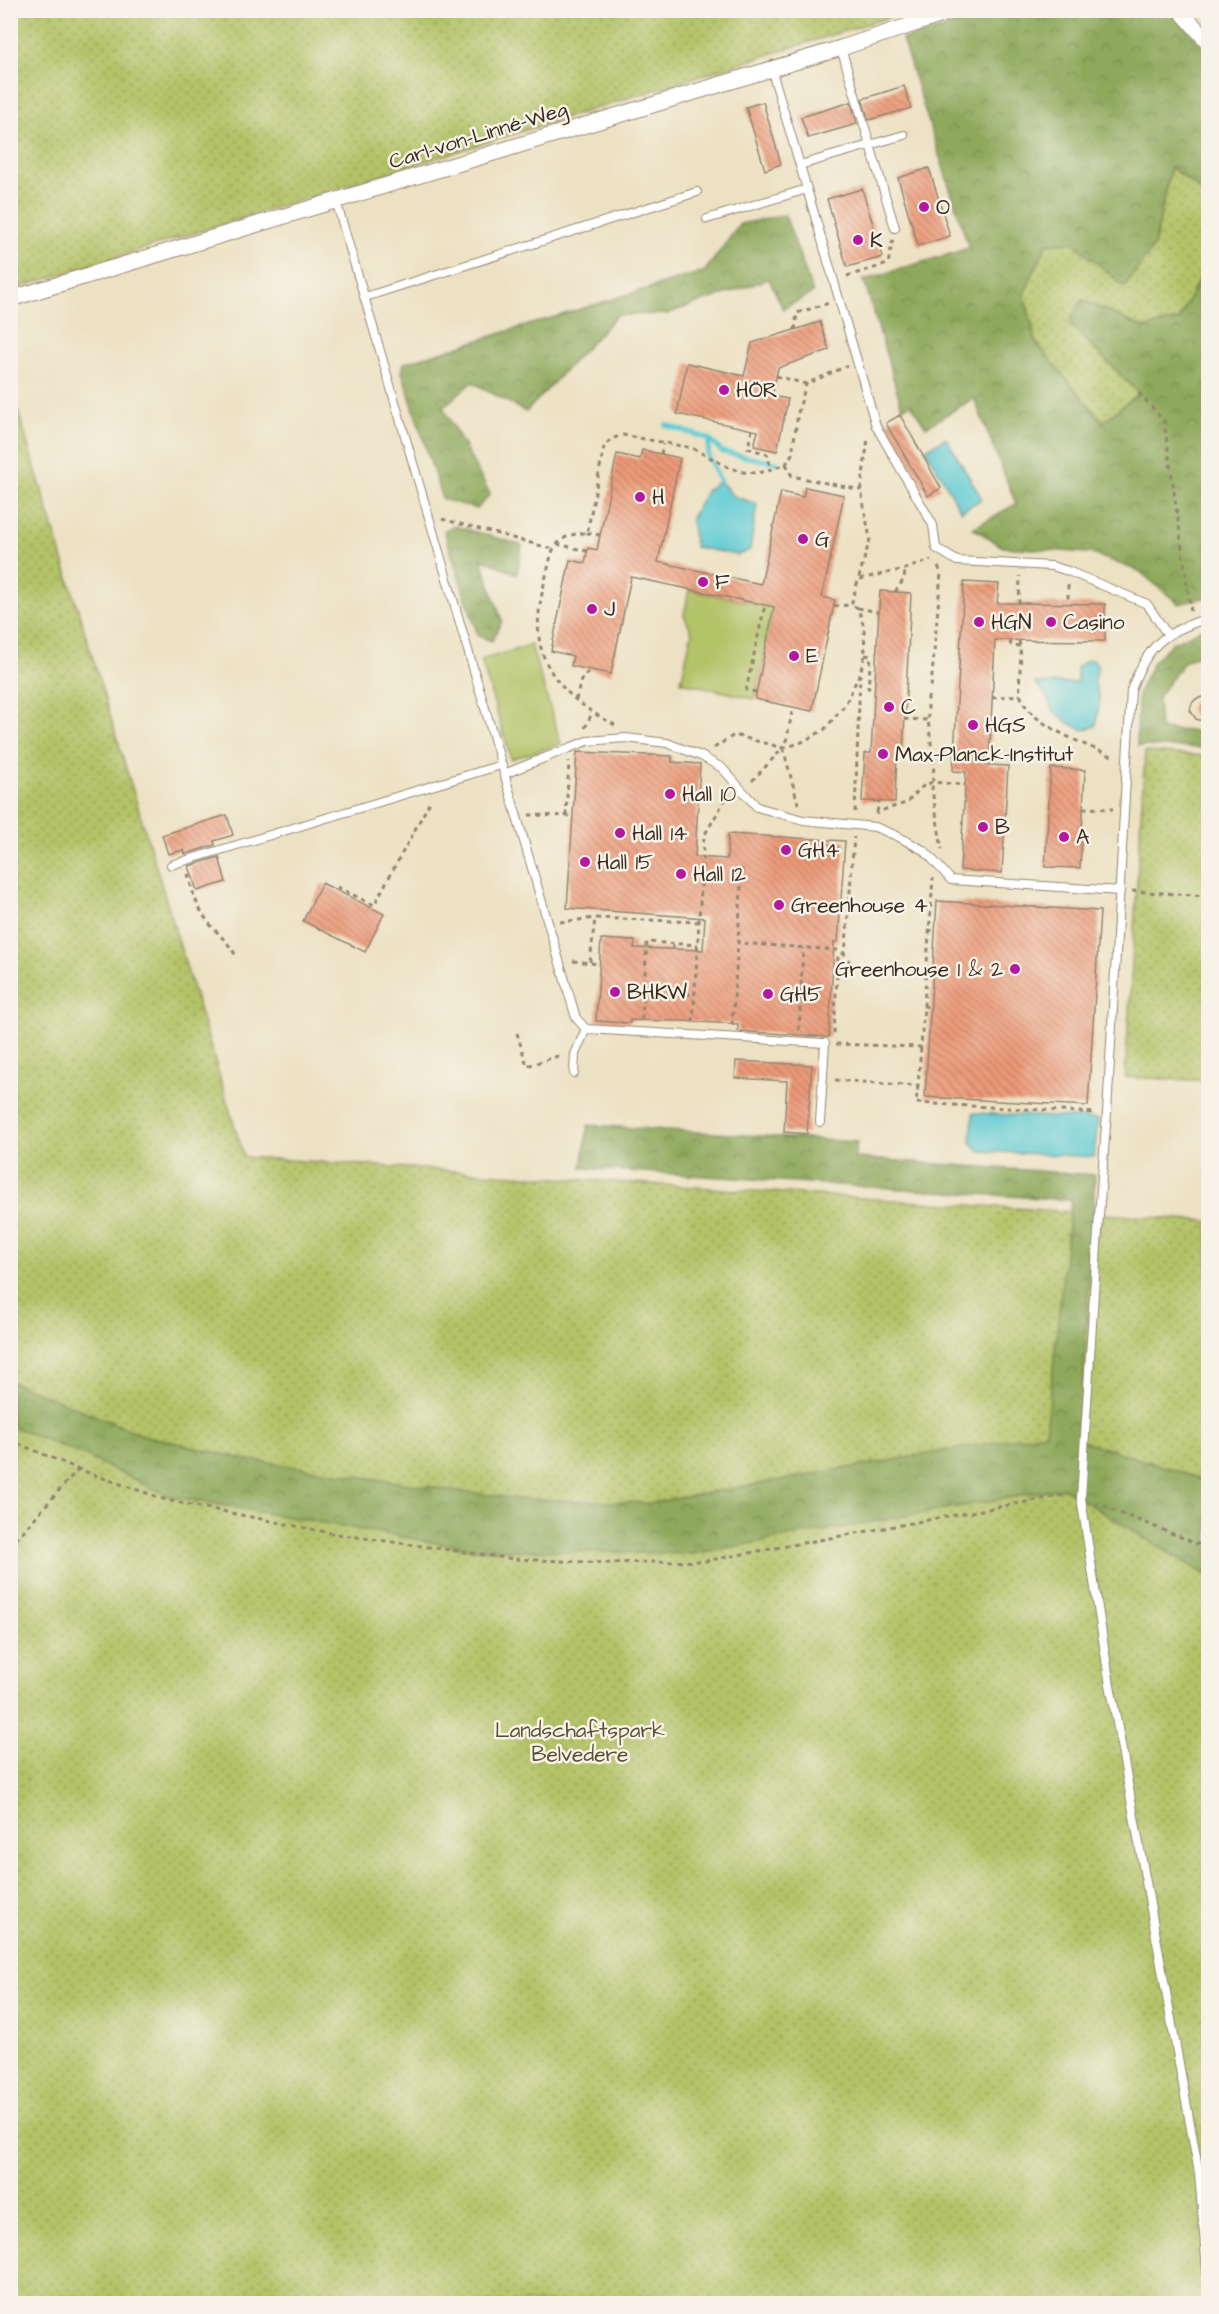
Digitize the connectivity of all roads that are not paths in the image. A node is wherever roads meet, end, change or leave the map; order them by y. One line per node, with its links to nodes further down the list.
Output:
1 (957, 10): 4 (street, Carl-von-Linné-Weg)
2 (1180, 10): 3 (street)
3 (1209, 42)
4 (841, 48): 5 (street, Carl-von-Linné-Weg); 7 (lane)
5 (771, 68): 8 (lane); 11 (street, Carl-von-Linné-Weg)
6 (904, 135): 7 (lane)
7 (870, 144): 8 (lane); 13 (lane)
8 (800, 165): 9 (lane)
9 (807, 189): 12 (lane); 17 (lane)
10 (697, 192): 14 (lane)
11 (336, 201): 14 (lane); 15 (street, Carl-von-Linné-Weg)
12 (707, 219)
13 (895, 228)
14 (365, 297): 18 (lane)
15 (10, 299)
16 (1209, 618): 17 (lane)
17 (1167, 634): 21 (lane)
18 (501, 765): 19 (lane); 20 (lane)
19 (504, 774): 21 (lane); 22 (lane)
20 (171, 865)
21 (1120, 891): 25 (lane)
22 (586, 1029): 23 (lane); 24 (lane)
23 (574, 1072)
24 (820, 1122)
25 (1209, 2283)

